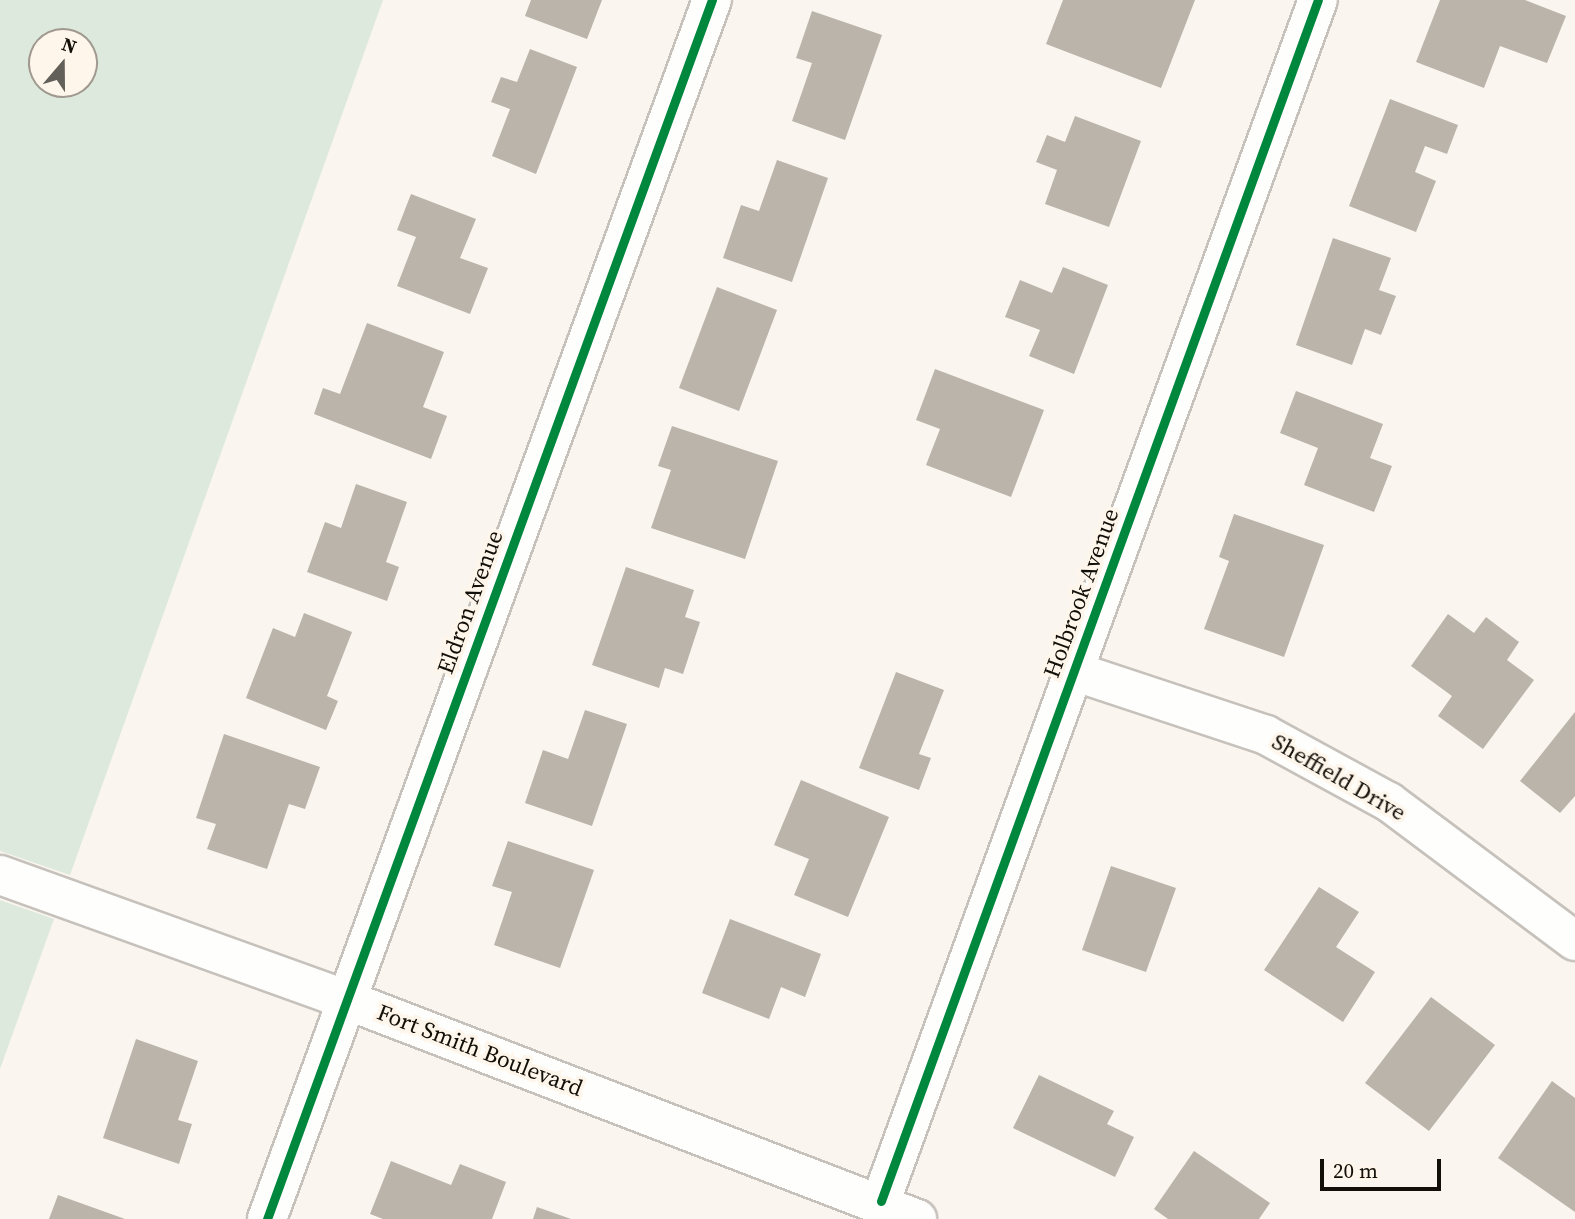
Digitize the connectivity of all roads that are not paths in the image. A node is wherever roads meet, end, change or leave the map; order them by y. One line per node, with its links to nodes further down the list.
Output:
1 (712, 0): 6 (street, Eldron Avenue)
2 (1318, 0): 3 (street, Holbrook Avenue)
3 (1073, 671): 5 (street, Sheffield Drive); 7 (street, Holbrook Avenue)
4 (0, 875): 6 (street, Fort Smith Boulevard)
5 (1575, 941)
6 (344, 999): 7 (street, Fort Smith Boulevard); 8 (street, Eldron Avenue)
7 (881, 1201): 9 (street, Fort Smith Boulevard)
8 (267, 1219)
9 (918, 1219)

